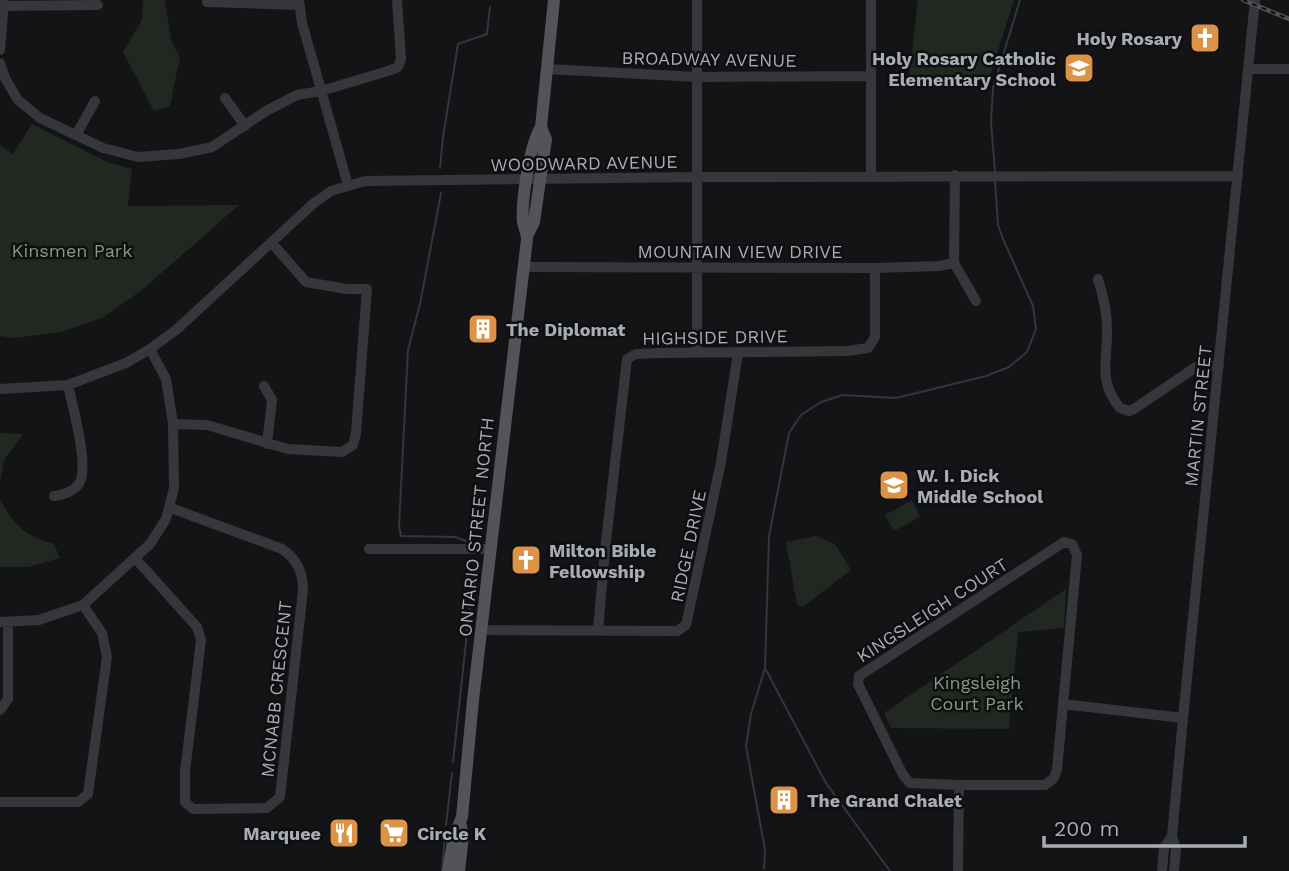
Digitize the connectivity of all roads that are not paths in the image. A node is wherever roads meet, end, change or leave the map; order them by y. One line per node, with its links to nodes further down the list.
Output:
1 (397, 0): 17 (street)
2 (554, 0): 12 (main road, ONTARIO STREET NORTH)
3 (697, 0): 16 (street)
4 (871, 0): 15 (street)
5 (1255, 0): 13 (street, MARTIN STREET)
6 (207, 2): 8 (street)
7 (4, 3): 9 (street); 10 (street)
8 (299, 3): 17 (street)
9 (98, 5)
10 (0, 50)
11 (0, 63): 21 (street)
12 (547, 69): 16 (street, BROADWAY AVENUE); 26 (main road, ONTARIO STREET NORTH)
13 (1249, 69): 14 (street); 23 (street, MARTIN STREET)
14 (1289, 69)
15 (871, 76): 16 (street, BROADWAY AVENUE); 25 (street)
16 (697, 77): 24 (street)
17 (321, 91): 20 (street); 27 (street)
18 (225, 98): 20 (street)
19 (95, 101): 21 (street)
20 (245, 126): 21 (street)
21 (76, 135)
22 (956, 175): 23 (street, WOODWARD AVENUE); 25 (street, WOODWARD AVENUE); 29 (street)
23 (1238, 176): 38 (street, MARTIN STREET)
24 (698, 177): 25 (street, WOODWARD AVENUE); 26 (street, WOODWARD AVENUE); 31 (street)
25 (871, 177)
26 (534, 179): 27 (street, WOODWARD AVENUE); 30 (main road, ONTARIO STREET NORTH)
27 (348, 185): 28 (street, WOODWARD AVENUE)
28 (271, 242): 35 (street, WOODWARD AVENUE); 43 (street)
29 (954, 263): 32 (street, MOUNTAIN VIEW DRIVE); 34 (street)
30 (524, 267): 31 (street, MOUNTAIN VIEW DRIVE); 47 (main road, ONTARIO STREET NORTH)
31 (698, 267): 32 (street, MOUNTAIN VIEW DRIVE); 36 (street)
32 (875, 268): 37 (street, HIGHSIDE DRIVE)
33 (1098, 279): 38 (street)
34 (976, 301)
35 (150, 349): 39 (street, WOODWARD AVENUE); 42 (street)
36 (697, 353): 37 (street, HIGHSIDE DRIVE); 52 (street, HIGHSIDE DRIVE)
37 (738, 353): 52 (street, RIDGE DRIVE)
38 (1219, 365): 55 (street, MARTIN STREET)
39 (68, 385): 41 (street, WOODWARD AVENUE); 44 (street)
40 (264, 386): 43 (street)
41 (0, 389)
42 (173, 425): 43 (street); 45 (street)
43 (267, 444)
44 (54, 496)
45 (171, 508): 48 (street); 48 (street, MCNABB CRESCENT)
46 (369, 549): 47 (street)
47 (491, 549): 51 (main road, ONTARIO STREET NORTH)
48 (135, 558): 49 (street)
49 (83, 604): 50 (street); 57 (street)
50 (4, 623): 54 (street)
51 (482, 630): 52 (street, RIDGE DRIVE); 58 (main road, ONTARIO STREET NORTH)
52 (598, 630)
53 (1063, 704): 55 (street); 56 (street, KINGSLEIGH COURT); 56 (street, KINGSLEIGH COURT)
54 (0, 710)
55 (1183, 718): 59 (street, MARTIN STREET)
56 (958, 785): 62 (street)
57 (0, 802)
58 (460, 822): 60 (main road, ONTARIO STREET NORTH); 61 (main road, ONTARIO STREET NORTH)
59 (1172, 836): 63 (street, MARTIN STREET); 64 (street, MARTIN STREET)
60 (448, 871)
61 (459, 871)
62 (958, 871)
63 (1162, 871)
64 (1174, 871)

